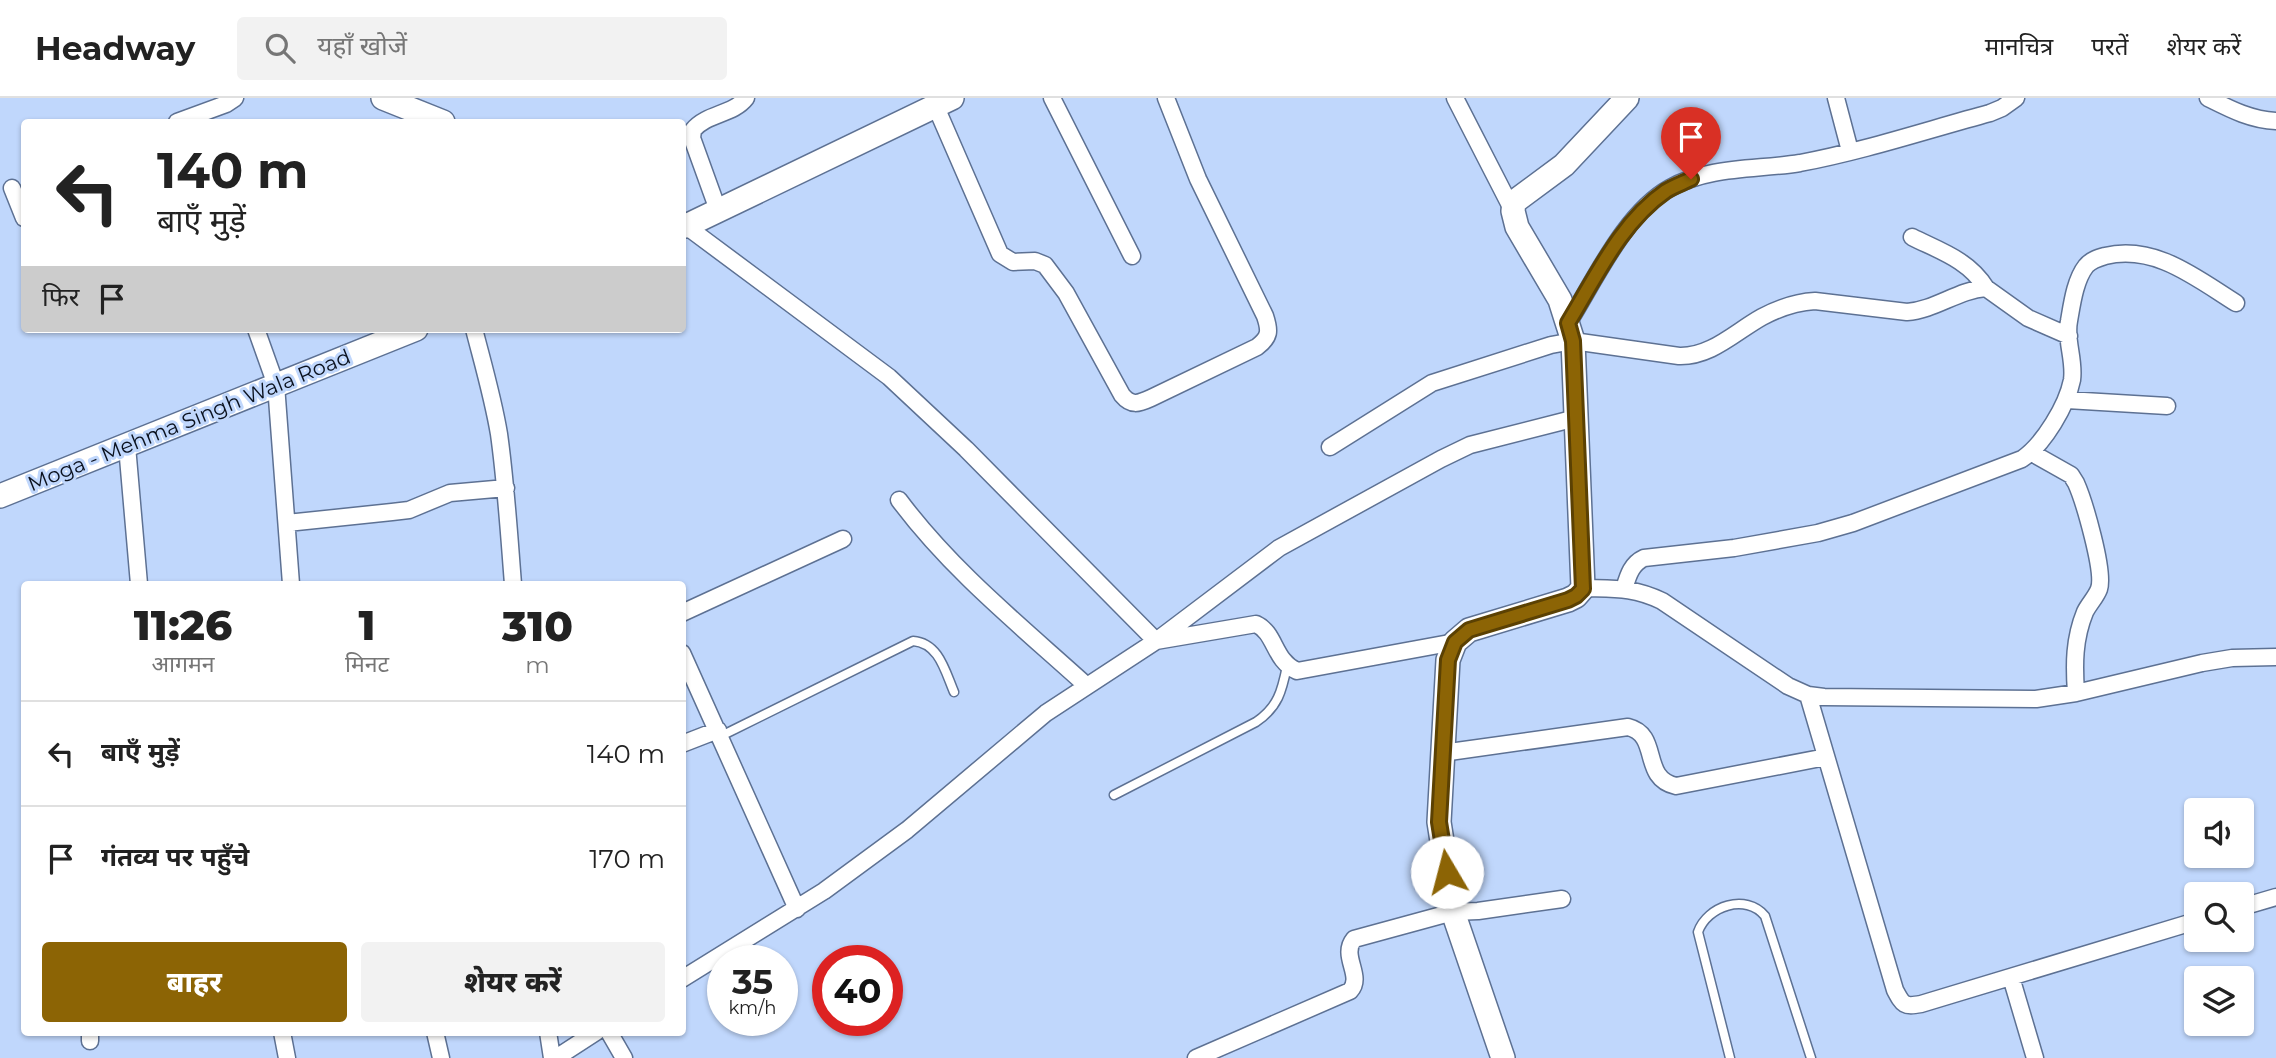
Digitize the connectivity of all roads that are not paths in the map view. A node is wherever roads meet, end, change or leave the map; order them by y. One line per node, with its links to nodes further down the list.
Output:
1 (235, 98): 12 (street)
2 (383, 98): 13 (street)
3 (746, 98): 18 (street)
4 (1052, 98): 23 (street)
5 (1166, 98): 11 (street)
6 (1455, 98): 19 (street)
7 (1627, 98): 19 (street)
8 (1836, 98): 15 (street)
9 (2208, 98): 14 (street)
10 (2014, 99): 15 (street)
11 (944, 103): 18 (street)
12 (185, 119)
13 (436, 119)
14 (2276, 121)
15 (1850, 151): 26 (street)
16 (12, 187): 17 (street)
17 (21, 210)
18 (718, 210): 20 (street)
19 (1513, 211): 26 (street)
20 (686, 224)
21 (686, 226): 49 (street)
22 (1912, 237): 24 (street)
23 (1132, 256)
24 (1986, 288): 26 (street); 30 (street)
25 (2236, 303): 30 (street)
26 (1570, 332): 34 (street); 36 (street)
27 (258, 333): 31 (street)
28 (406, 333): 31 (street, Moga - Mehma Singh Wala Road)
29 (475, 333): 38 (street)
30 (2069, 336): 32 (street)
31 (276, 385): 35 (street, Moga - Mehma Singh Wala Road); 41 (street)
32 (2067, 400): 33 (street); 37 (street)
33 (2167, 406)
34 (1576, 418): 46 (street); 49 (street)
35 (127, 446): 39 (street, Moga - Mehma Singh Wala Road); 43 (street)
36 (1331, 447)
37 (2032, 453): 47 (street); 56 (street)
38 (506, 488): 41 (street); 45 (street)
39 (0, 496)
40 (899, 500): 54 (street)
41 (287, 523): 44 (street)
42 (843, 538): 48 (street)
43 (139, 581)
44 (291, 581)
45 (513, 581)
46 (1583, 589): 47 (street); 50 (street)
47 (1624, 589): 57 (street)
48 (686, 611)
49 (1156, 641): 53 (street); 54 (street)
50 (1455, 642): 53 (street); 60 (street)
51 (2276, 657): 56 (street)
52 (686, 662): 58 (street)
53 (1287, 666): 62 (lane)
54 (1087, 687): 66 (street)
55 (954, 692): 58 (lane)
56 (2076, 692): 57 (street)
57 (1808, 695): 61 (street)
58 (719, 733): 59 (street); 66 (street)
59 (686, 743)
60 (1442, 753): 61 (street); 67 (street)
61 (1826, 757): 70 (street)
62 (1114, 795)
63 (2276, 897): 65 (street)
64 (1562, 899): 67 (street)
65 (2254, 903)
66 (797, 909): 69 (street)
67 (1453, 912): 80 (street); 81 (street)
68 (2184, 925): 70 (street)
69 (686, 977)
70 (2011, 977): 84 (street)
71 (283, 1036): 76 (street)
72 (436, 1036): 77 (street)
73 (549, 1036): 78 (street)
74 (590, 1036): 78 (street)
75 (611, 1036): 79 (street)
76 (287, 1058)
77 (440, 1058)
78 (554, 1058)
79 (624, 1058)
80 (1196, 1058)
81 (1503, 1058)
82 (1730, 1058): 83 (lane)
83 (1811, 1058)
84 (2035, 1058)

